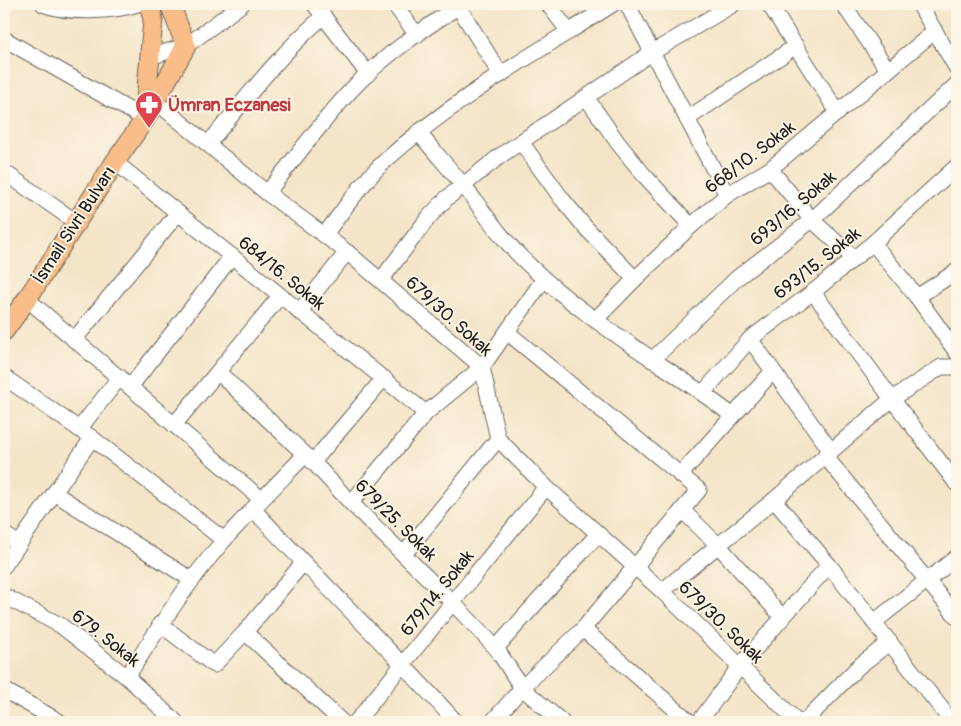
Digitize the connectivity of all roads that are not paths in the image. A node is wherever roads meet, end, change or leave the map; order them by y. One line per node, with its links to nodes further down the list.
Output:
1 (43, 4): 2 (street)
2 (138, 4)
3 (149, 4): 24 (main road)
4 (170, 4): 21 (main road)
5 (242, 4): 21 (street)
6 (314, 4): 16 (street)
7 (394, 4): 19 (street)
8 (548, 4): 18 (street)
9 (613, 4): 18 (street)
10 (627, 4): 23 (street)
11 (734, 4): 23 (street)
12 (769, 4): 22 (street)
13 (843, 4): 26 (street)
14 (919, 4): 17 (street)
15 (460, 5): 19 (street); 28 (street)
16 (324, 16): 27 (street); 37 (street)
17 (935, 31): 25 (street); 26 (street, 668/10. Sokak)
18 (568, 32): 28 (street)
19 (417, 34): 27 (street)
20 (4, 39): 34 (street)
21 (186, 46): 24 (street); 31 (main road, İsmail Sivri Bulvarı)
22 (796, 46): 32 (street); 33 (street)
23 (651, 53): 30 (street); 33 (street)
24 (149, 57): 34 (main road)
25 (957, 69)
26 (888, 70): 32 (street, 668/10. Sokak)
27 (368, 74): 43 (street)
28 (501, 75): 35 (street)
29 (957, 84): 46 (street, 693/16. Sokak)
30 (586, 97): 36 (street); 48 (street)
31 (155, 101): 34 (main road, İsmail Sivri Bulvarı); 37 (street, 679/30. Sokak)
32 (838, 113): 40 (street, 668/10. Sokak)
33 (687, 119): 44 (street)
34 (145, 120): 38 (main road, İsmail Sivri Bulvarı)
35 (418, 132): 42 (street); 49 (street)
36 (521, 142): 42 (street); 56 (street)
37 (208, 144): 43 (street, 679/30. Sokak)
38 (114, 162): 45 (street, 684/16. Sokak); 47 (main road, İsmail Sivri Bulvarı)
39 (957, 166): 50 (street, 693/15. Sokak)
40 (770, 169): 44 (street, 668/10. Sokak); 46 (street)
41 (4, 172): 47 (street)
42 (463, 186): 55 (street); 57 (street)
43 (267, 193): 49 (street, 679/30. Sokak)
44 (727, 195): 48 (street, 668/10. Sokak)
45 (178, 213): 52 (street, 684/16. Sokak); 67 (street)
46 (812, 220): 53 (street); 69 (street, 693/16. Sokak)
47 (76, 222): 61 (main road, İsmail Sivri Bulvarı)
48 (691, 226): 56 (street, 668/10. Sokak)
49 (325, 234): 51 (street, 679/30. Sokak)
50 (873, 243): 53 (street, 693/15. Sokak); 60 (street)
51 (347, 252): 57 (street, 679/30. Sokak); 62 (street)
52 (232, 256): 59 (street, 684/16. Sokak); 76 (street)
53 (854, 258): 58 (street, 693/15. Sokak)
54 (957, 272): 60 (street)
55 (544, 278): 63 (street); 65 (street)
56 (635, 278): 63 (street, 668/10. Sokak)
57 (381, 280): 70 (street, 679/30. Sokak)
58 (813, 292): 66 (street, 693/15. Sokak); 78 (street)
59 (280, 296): 62 (street, 684/16. Sokak); 73 (street)
60 (917, 297): 68 (street)
61 (27, 299): 64 (main road, İsmail Sivri Bulvarı); 67 (street)
62 (299, 312): 75 (street, 684/16. Sokak)
63 (595, 320): 69 (street)
64 (4, 331)
65 (507, 332): 70 (street); 87 (street)
66 (750, 339): 72 (street); 77 (street, 693/15. Sokak)
67 (74, 340): 76 (street)
68 (957, 353)
69 (652, 360): 77 (street)
70 (482, 367): 79 (street); 84 (street, 679/30. Sokak)
71 (957, 368): 78 (street)
72 (773, 371): 80 (street); 85 (street)
73 (218, 372): 81 (street); 86 (street, 679/25. Sokak)
74 (4, 377): 82 (street)
75 (384, 378): 79 (street, 684/16. Sokak); 86 (street)
76 (125, 382): 81 (street); 82 (street)
77 (703, 392): 80 (street)
78 (892, 399): 85 (street); 88 (street)
79 (426, 413): 92 (street)
80 (732, 416): 87 (street)
81 (174, 425): 93 (street)
82 (80, 429): 83 (street)
83 (92, 438): 90 (street); 97 (street)
84 (498, 439): 89 (street, 679/30. Sokak); 100 (street)
85 (828, 453): 91 (street); 107 (street)
86 (309, 459): 92 (street, 679/25. Sokak); 93 (street)
87 (680, 475): 94 (street)
88 (957, 484)
89 (546, 487): 96 (street, 679/30. Sokak); 110 (street, 679/14. Sokak)
90 (54, 493): 98 (street); 106 (street)
91 (774, 500): 99 (street); 104 (street)
92 (351, 503): 100 (street, 679/25. Sokak)
93 (257, 504): 97 (street); 102 (street)
94 (682, 510): 99 (street); 105 (street)
95 (4, 534): 98 (street)
96 (598, 534): 105 (street, 679/30. Sokak); 118 (street)
97 (224, 540): 106 (street)
98 (19, 544): 103 (street)
99 (718, 545): 108 (street); 112 (street)
100 (404, 554): 110 (street, 679/25. Sokak)
101 (957, 556): 107 (street)
102 (303, 563): 116 (street); 119 (street)
103 (4, 566)
104 (829, 566): 112 (street); 113 (street)
105 (636, 567): 108 (street, 679/30. Sokak); 115 (street)
106 (192, 580): 114 (street)
107 (928, 580): 111 (street); 113 (street)
108 (662, 591): 120 (street, 679/30. Sokak)
109 (4, 596): 121 (street, 679. Sokak)
110 (453, 603): 118 (street, 679/25. Sokak); 119 (street, 679/14. Sokak)
111 (957, 617)
112 (783, 618): 120 (street)
113 (874, 622): 117 (street)
114 (160, 624): 116 (street); 121 (street)
115 (583, 629): 122 (street); 127 (street)
116 (245, 632): 129 (street)
117 (890, 642): 134 (street); 135 (street)
118 (496, 648): 122 (street, 679/25. Sokak)
119 (404, 664): 125 (street, 679/14. Sokak); 130 (street)
120 (740, 666): 127 (street); 133 (street, 679/30. Sokak)
121 (128, 677): 124 (street, 679. Sokak)
122 (522, 688): 131 (street); 132 (street, 679/25. Sokak)
123 (4, 690): 126 (street)
124 (158, 717): 128 (street, 679. Sokak)
125 (362, 720)
126 (57, 721)
127 (700, 721)
128 (176, 722)
129 (342, 722)
130 (456, 722)
131 (492, 722)
132 (562, 722)
133 (798, 722)
134 (804, 722)
135 (952, 722)

